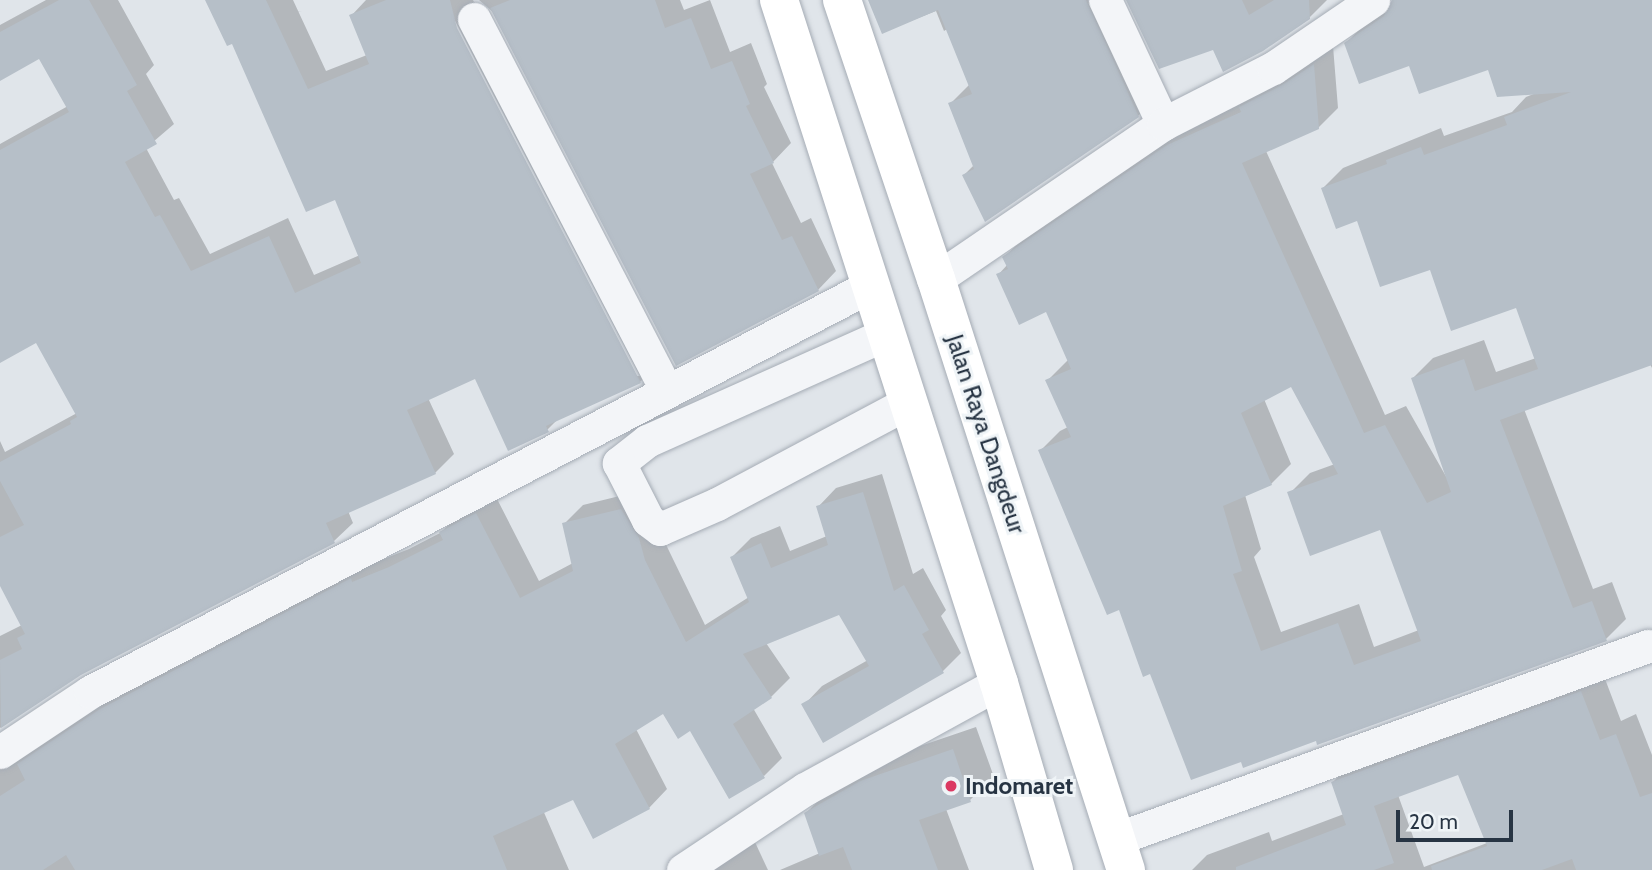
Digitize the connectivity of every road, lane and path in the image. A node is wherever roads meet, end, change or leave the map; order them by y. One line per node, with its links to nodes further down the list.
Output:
1 (779, 0): 8 (highway)
2 (842, 0): 7 (highway, Jalan Raya Dangdeur)
3 (1105, 0): 6 (street)
4 (1373, 0): 6 (street)
5 (474, 19): 10 (street)
6 (1163, 124): 7 (street)
7 (936, 279): 15 (highway, Jalan Raya Dangdeur)
8 (872, 285): 9 (highway); 10 (street)
9 (886, 334): 11 (highway); 11 (street)
10 (667, 391): 14 (street)
11 (909, 402): 13 (highway)
12 (1648, 646): 15 (street)
13 (999, 683): 16 (street); 17 (highway)
14 (0, 752)
15 (1121, 855)
16 (683, 870)
17 (1054, 870)

